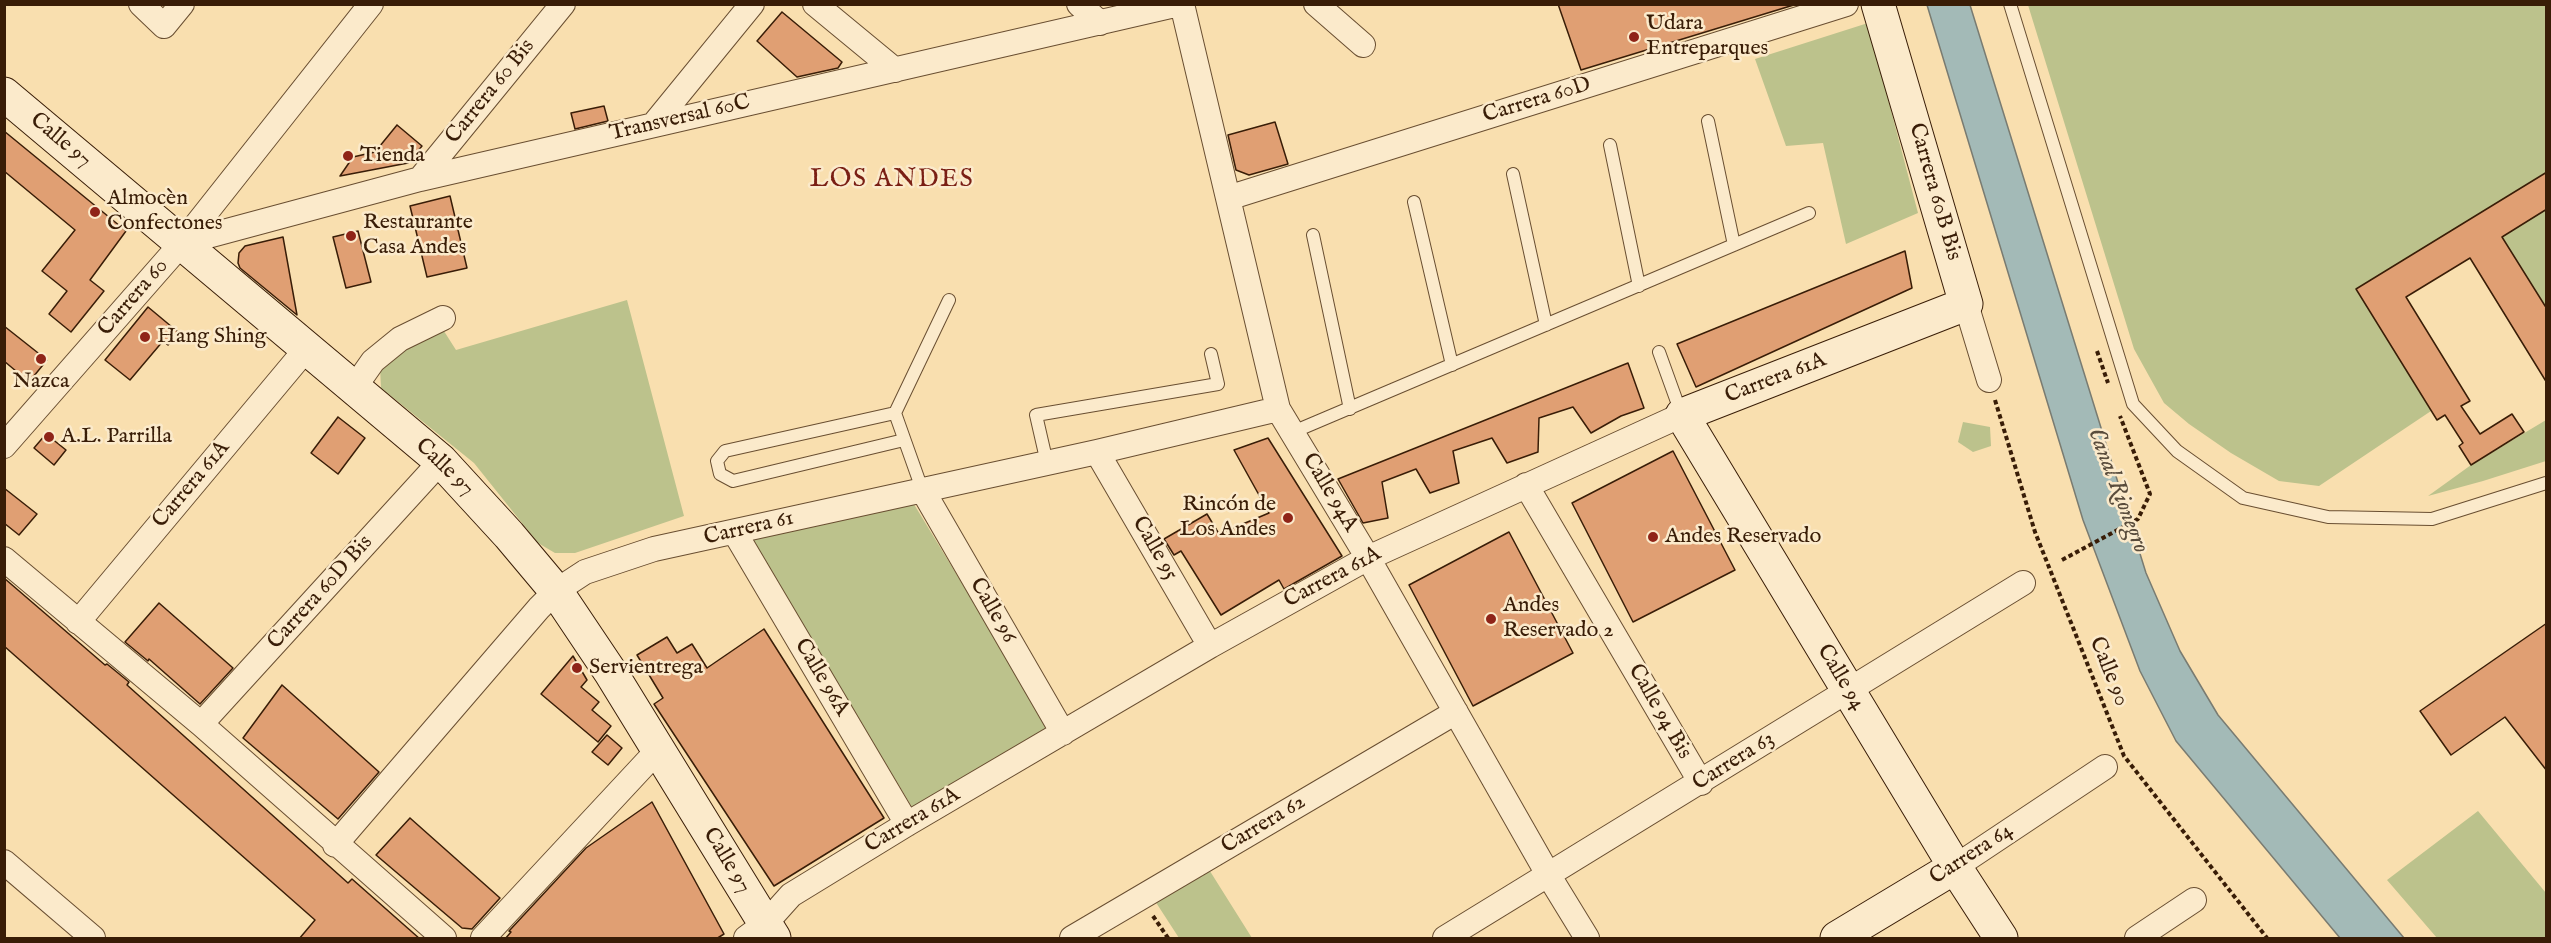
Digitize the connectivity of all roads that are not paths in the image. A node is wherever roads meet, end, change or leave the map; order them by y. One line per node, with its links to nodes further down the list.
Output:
1 (141, 4): 2 (street)
2 (182, 4)
3 (371, 4): 26 (street, Carrera 60)
4 (563, 4): 21 (street, Carrera 60 Bis)
5 (752, 4): 18 (street)
6 (815, 4): 15 (street)
7 (1079, 4): 13 (street)
8 (1181, 4): 13 (street, Transversal 60C); 22 (street, Calle 94A)
9 (1316, 4): 14 (street)
10 (1846, 4): 22 (street, Carrera 60D)
11 (1878, 4): 30 (street, Carrera 60B Bis)
12 (2010, 4): 49 (lane)
13 (1100, 23): 15 (street, Transversal 60C)
14 (1363, 45)
15 (895, 70): 18 (street, Transversal 60C)
16 (4, 94): 26 (street, Calle 97)
17 (1708, 121): 27 (lane)
18 (654, 124): 21 (street, Transversal 60C)
19 (1610, 145): 28 (lane)
20 (1513, 174): 32 (lane)
21 (420, 179): 26 (street, Transversal 60C)
22 (1228, 198): 39 (street, Calle 94A)
23 (1414, 202): 36 (lane)
24 (1809, 213): 27 (lane)
25 (1313, 235): 40 (lane)
26 (182, 243): 33 (street, Calle 97); 45 (street, Carrera 60)
27 (1734, 245): 28 (lane)
28 (1639, 286): 32 (lane)
29 (949, 300): 41 (lane)
30 (1966, 304): 37 (street, Carrera 60B Bis); 42 (street, Carrera 61A)
31 (443, 318): 38 (street)
32 (1546, 325): 36 (lane)
33 (307, 348): 38 (street, Calle 97); 57 (street, Carrera 61A)
34 (1659, 352): 42 (lane)
35 (1211, 354): 48 (lane)
36 (1452, 365): 40 (lane)
37 (1989, 380)
38 (354, 388): 47 (street, Calle 97)
39 (1278, 409): 43 (street, Calle 94A); 46 (street, Carrera 61)
40 (1350, 409): 43 (lane)
41 (895, 413): 44 (lane); 44 (lane)
42 (1682, 415): 50 (street, Carrera 61A); 59 (street, Calle 94)
43 (1293, 432): 53 (street, Calle 94A)
44 (904, 440): 51 (lane)
45 (4, 446)
46 (1097, 452): 48 (street, Carrera 61); 58 (street, Calle 95)
47 (441, 461): 56 (street, Calle 97); 61 (street, Carrera 60D Bis)
48 (1047, 463): 51 (street, Carrera 61)
49 (2547, 483)
50 (1526, 485): 53 (street, Carrera 61A); 65 (street, Calle 94 Bis)
51 (922, 489): 52 (street, Carrera 61); 62 (street, Calle 96)
52 (735, 533): 56 (street, Carrera 61); 66 (street, Calle 96A)
53 (1368, 558): 58 (street, Carrera 61A); 60 (street, Calle 94A)
54 (4, 559): 57 (street)
55 (2023, 583): 59 (street, Carrera 63)
56 (556, 591): 63 (street, Calle 97); 67 (street, Carrera 61)
57 (78, 622): 61 (street)
58 (1210, 646): 62 (street, Carrera 61A)
59 (1848, 690): 65 (street, Carrera 63); 69 (street, Calle 94)
60 (1456, 712): 70 (street, Calle 94A); 76 (street, Carrera 62)
61 (201, 724): 67 (street)
62 (1063, 733): 66 (street, Carrera 61A)
63 (658, 750): 72 (street, Calle 97); 75 (street)
64 (2105, 767): 69 (street, Carrera 64)
65 (1701, 783): 70 (street, Carrera 63)
66 (907, 824): 72 (street, Carrera 61A)
67 (335, 845): 74 (street)
68 (4, 862): 73 (street)
69 (1955, 867): 79 (street, Carrera 64); 80 (street, Calle 94)
70 (1549, 876): 77 (street, Carrera 63); 78 (street, Calle 94A)
71 (2194, 900): 81 (street)
72 (761, 934)
73 (93, 939)
74 (444, 939)
75 (483, 939)
76 (1072, 939)
77 (1445, 939)
78 (1587, 939)
79 (1837, 939)
80 (2001, 939)
81 (2137, 939)

